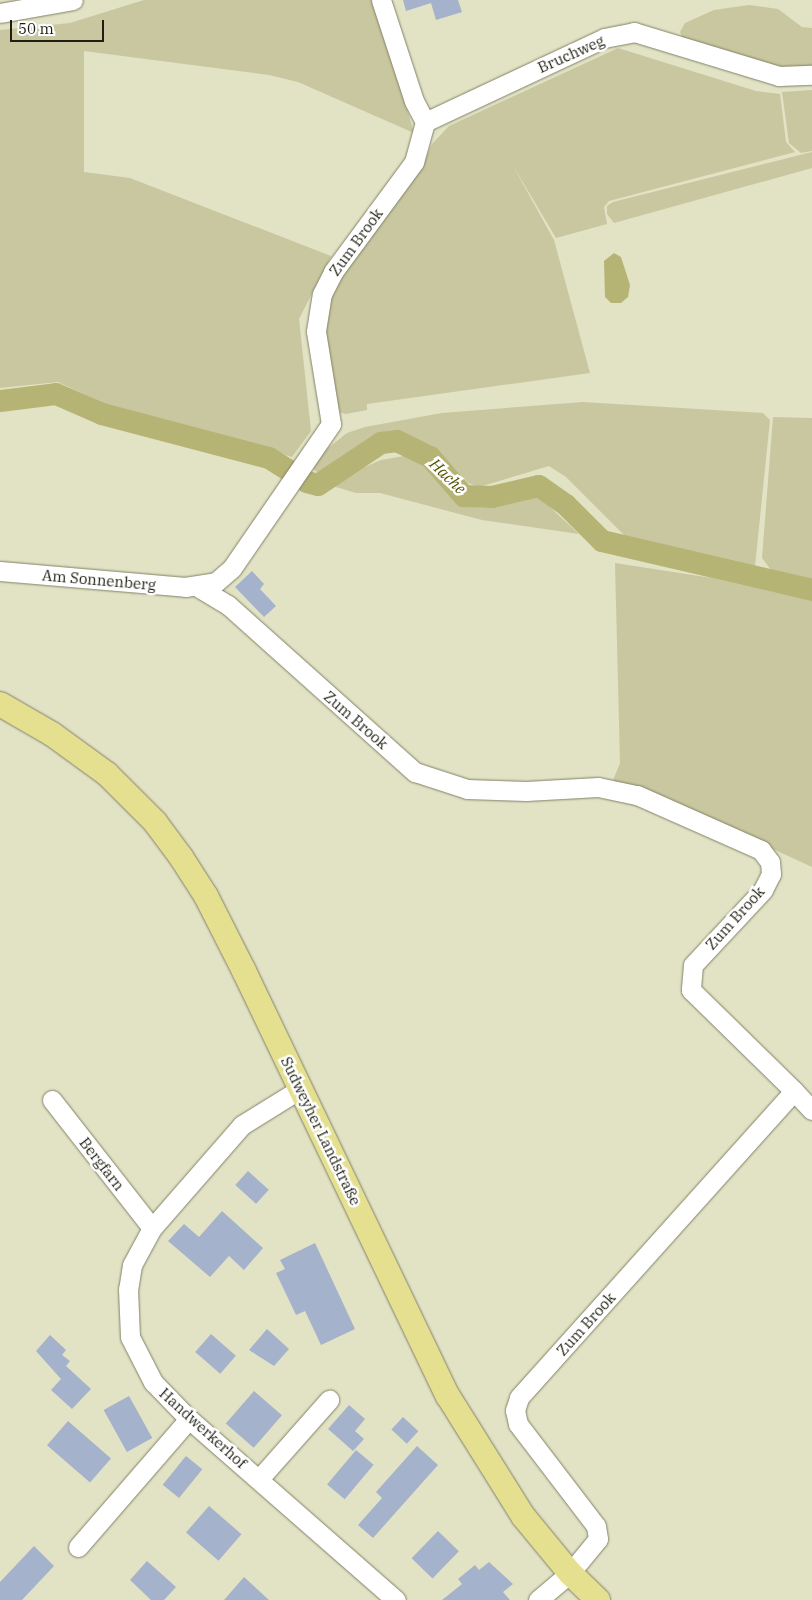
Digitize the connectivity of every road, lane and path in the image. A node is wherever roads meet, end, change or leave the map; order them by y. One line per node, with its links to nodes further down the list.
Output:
1 (73, 0): 3 (street)
2 (381, 0): 5 (street)
3 (0, 13)
4 (812, 74): 5 (street, Bruchweg)
5 (425, 122): 7 (street, Zum Brook)
6 (0, 571): 7 (street, Am Sonnenberg)
7 (198, 587): 10 (street, Zum Brook)
8 (0, 704): 9 (main road, Sudweyher Landstraße)
9 (300, 1089): 13 (street, Handwerkerhof); 18 (main road, Sudweyher Landstraße)
10 (794, 1091): 12 (street, Zum Brook); 18 (street, Zum Brook)
11 (52, 1100): 13 (street, Bergfarn)
12 (812, 1110)
13 (152, 1228): 15 (street, Handwerkerhof)
14 (329, 1400): 16 (street)
15 (189, 1419): 16 (street, Handwerkerhof); 17 (street)
16 (259, 1479): 19 (street, Handwerkerhof)
17 (78, 1547)
18 (570, 1573): 20 (street); 21 (main road, Sudweyher Landstraße)
19 (396, 1600)
20 (538, 1600)
21 (598, 1600)

